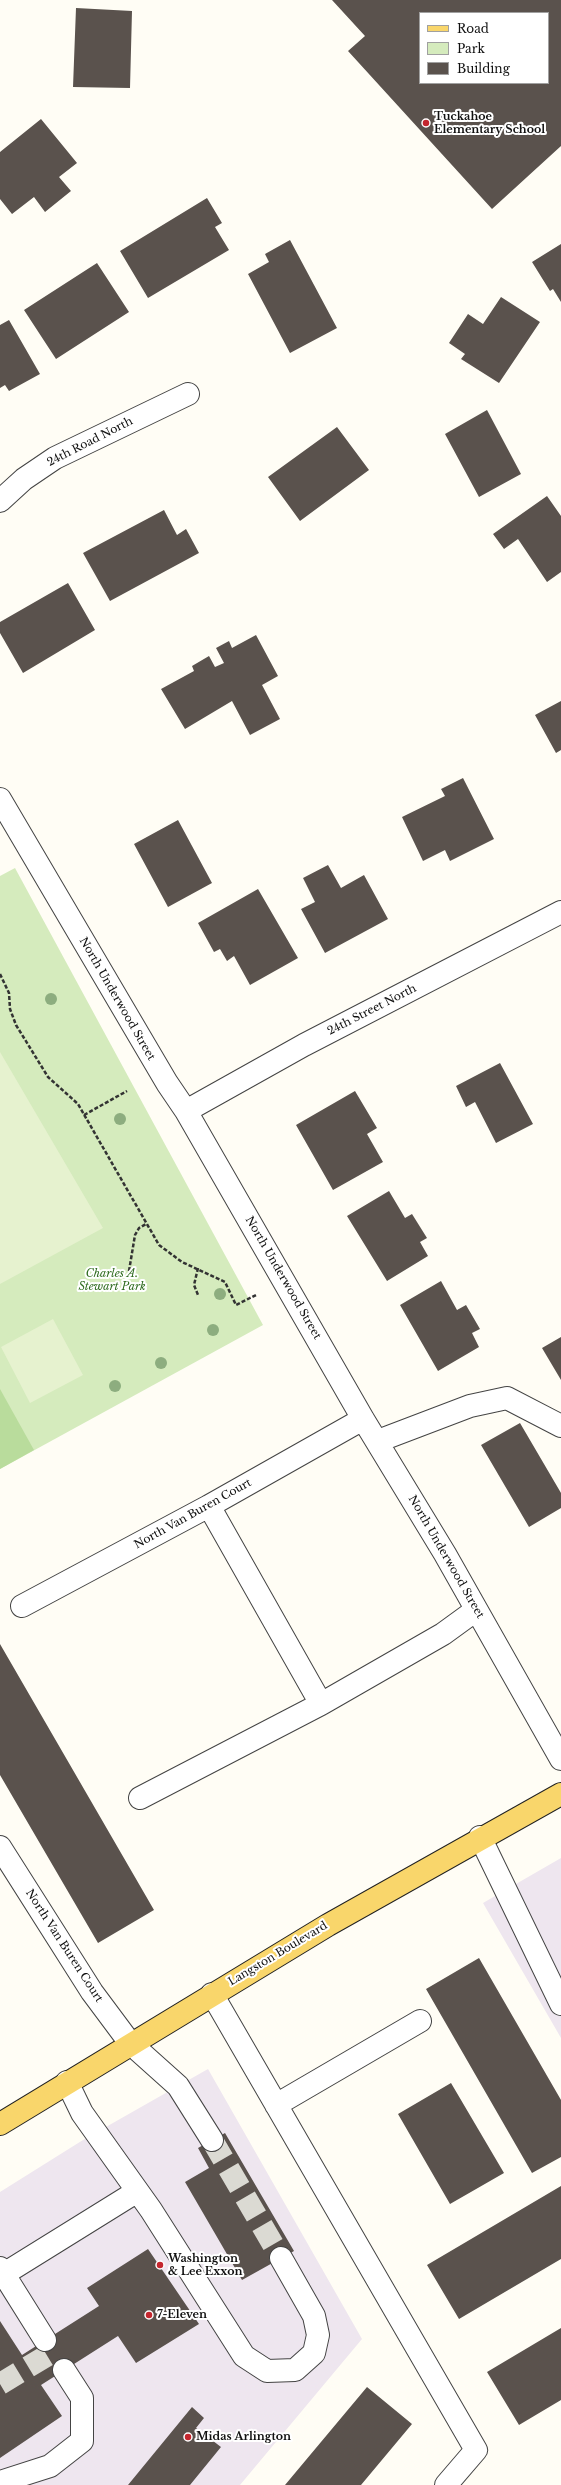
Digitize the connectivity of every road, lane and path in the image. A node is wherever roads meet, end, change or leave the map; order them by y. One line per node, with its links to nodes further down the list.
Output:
1 (188, 394): 2 (street, 24th Road North)
2 (0, 501)
3 (0, 799): 7 (street, North Underwood Street)
4 (561, 912): 7 (street, 24th Street North)
5 (0, 974): 8 (path)
6 (127, 1091): 8 (path)
7 (186, 1111): 14 (street, North Underwood Street)
8 (84, 1115): 9 (path)
9 (146, 1224): 10 (path); 11 (path)
10 (198, 1268): 12 (path); 13 (path)
11 (128, 1277)
12 (198, 1295)
13 (256, 1295)
14 (363, 1419): 16 (street, North Underwood Street); 17 (street, North Van Buren Court)
15 (561, 1426): 16 (street)
16 (378, 1441): 19 (street, North Underwood Street)
17 (209, 1506): 18 (street, North Van Buren Court); 20 (street)
18 (22, 1606)
19 (476, 1610): 20 (street); 21 (street, North Underwood Street)
20 (321, 1704): 23 (street)
21 (561, 1759)
22 (561, 1794): 24 (main road, Langston Boulevard)
23 (140, 1798)
24 (480, 1838): 26 (main road, Langston Boulevard); 27 (street)
25 (0, 1847): 29 (street, North Van Buren Court)
26 (212, 1994): 29 (main road, Langston Boulevard); 31 (street)
27 (561, 2004)
28 (420, 2021): 31 (street)
29 (130, 2043): 30 (main road, Langston Boulevard); 33 (street, North Van Buren Court)
30 (67, 2082): 32 (main road, Langston Boulevard); 34 (street)
31 (276, 2105): 40 (street)
32 (0, 2124)
33 (212, 2140)
34 (136, 2192): 35 (street); 36 (street)
35 (281, 2258)
36 (5, 2284): 37 (street)
37 (45, 2340)
38 (64, 2370): 39 (street)
39 (0, 2482)
40 (446, 2485)

